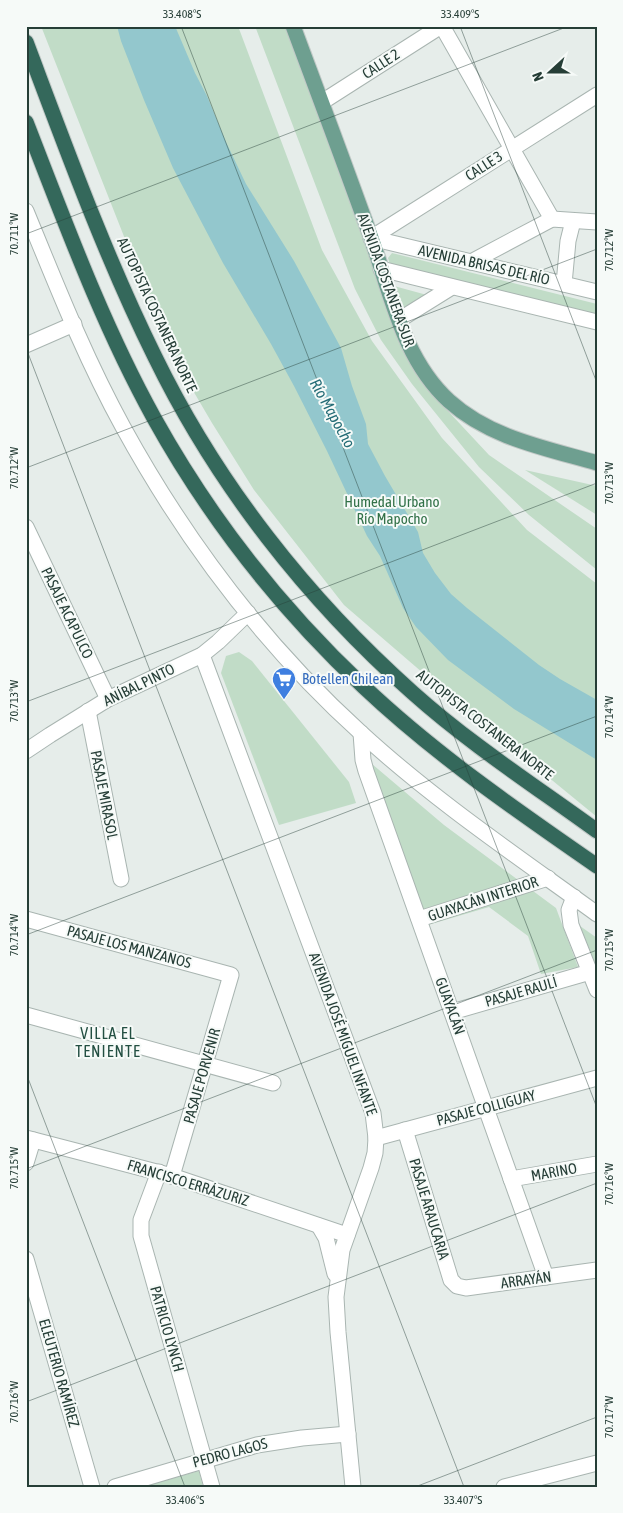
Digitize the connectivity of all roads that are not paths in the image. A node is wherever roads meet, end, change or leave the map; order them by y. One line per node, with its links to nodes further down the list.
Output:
1 (294, 26): 5 (main road, AVENIDA COSTANERA SUR)
2 (442, 26): 5 (street, CALLE 2); 7 (street)
3 (26, 42): 30 (highway, AUTOPISTA COSTANERA NORTE)
4 (597, 95): 7 (street, CALLE 3)
5 (322, 102): 12 (main road, AVENIDA COSTANERA SUR)
6 (26, 122): 31 (highway)
7 (511, 149): 9 (street); 12 (street, CALLE 3)
8 (26, 211): 20 (street)
9 (552, 220): 10 (street); 13 (street)
10 (573, 221): 11 (street); 15 (street)
11 (597, 222)
12 (371, 238): 13 (street, AVENIDA BRISAS DEL RÍO); 14 (main road, AVENIDA COSTANERA SUR)
13 (471, 262): 15 (street, AVENIDA BRISAS DEL RÍO)
14 (381, 269): 16 (street, AVENIDA BRISAS DEL RÍO); 18 (main road, AVENIDA COSTANERA SUR)
15 (564, 284): 17 (street, AVENIDA BRISAS DEL RÍO)
16 (452, 287): 18 (street, AVENIDA BRISAS DEL RÍO); 19 (street, AVENIDA BRISAS DEL RÍO)
17 (597, 292)
18 (398, 320): 22 (main road, AVENIDA COSTANERA SUR)
19 (597, 322)
20 (74, 324): 21 (street); 24 (street)
21 (26, 345)
22 (597, 462)
23 (26, 527): 26 (street, PASAJE ACAPULCO)
24 (248, 613): 25 (street, ANÍBAL PINTO); 28 (street)
25 (202, 655): 26 (street, ANÍBAL PINTO); 48 (street, AVENIDA JOSÉ MIGUEL INFANTE)
26 (108, 699): 27 (street, ANÍBAL PINTO)
27 (88, 710): 29 (street, ANÍBAL PINTO); 33 (street, PASAJE MIRASOL)
28 (361, 733): 32 (street); 37 (street, GUAYACÁN)
29 (26, 751)
30 (597, 831)
31 (597, 866)
32 (548, 878): 34 (street); 37 (street, GUAYACÁN INTERIOR)
33 (121, 879)
34 (574, 897): 35 (street); 38 (street)
35 (597, 914)
36 (26, 919): 39 (street, PASAJE LOS MANZANOS)
37 (419, 920): 41 (street, GUAYACÁN)
38 (590, 972): 40 (street); 41 (street, PASAJE RAULÍ)
39 (231, 975): 43 (street, PASAJE PORVENIR)
40 (597, 990)
41 (452, 1012): 46 (street, GUAYACÁN)
42 (26, 1015): 43 (street)
43 (205, 1064): 45 (street); 52 (street, PASAJE PORVENIR)
44 (597, 1078): 46 (street, PASAJE COLLIGUAY)
45 (273, 1082)
46 (486, 1108): 47 (street, PASAJE COLLIGUAY); 53 (street, GUAYACÁN)
47 (405, 1130): 48 (street, PASAJE COLLIGUAY); 60 (street, PASAJE ARAUCARIA)
48 (376, 1138): 55 (street, AVENIDA JOSÉ MIGUEL INFANTE)
49 (30, 1139): 50 (street); 52 (street, FRANCISCO ERRÁZURIZ)
50 (26, 1163)
51 (597, 1164): 53 (street, MARINO)
52 (166, 1174): 54 (street, FRANCISCO ERRÁZURIZ); 62 (street, PATRICIO LYNCH)
53 (511, 1179): 58 (street, GUAYACÁN)
54 (319, 1226): 55 (street, FRANCISCO ERRÁZURIZ); 59 (street)
55 (347, 1235): 59 (street, AVENIDA JOSÉ MIGUEL INFANTE)
56 (26, 1259): 64 (street, ELEUTERIO RAMÍREZ)
57 (597, 1270): 58 (street, ARRAYÁN)
58 (546, 1277): 60 (street, ARRAYÁN)
59 (337, 1281): 61 (street, AVENIDA JOSÉ MIGUEL INFANTE)
60 (456, 1286)
61 (348, 1434): 62 (street, PEDRO LAGOS); 67 (street, AVENIDA JOSÉ MIGUEL INFANTE)
62 (204, 1460): 65 (street, PEDRO LAGOS); 66 (street, PATRICIO LYNCH)
63 (597, 1463): 68 (street)
64 (92, 1487)
65 (115, 1487)
66 (212, 1487)
67 (353, 1487)
68 (504, 1487)

